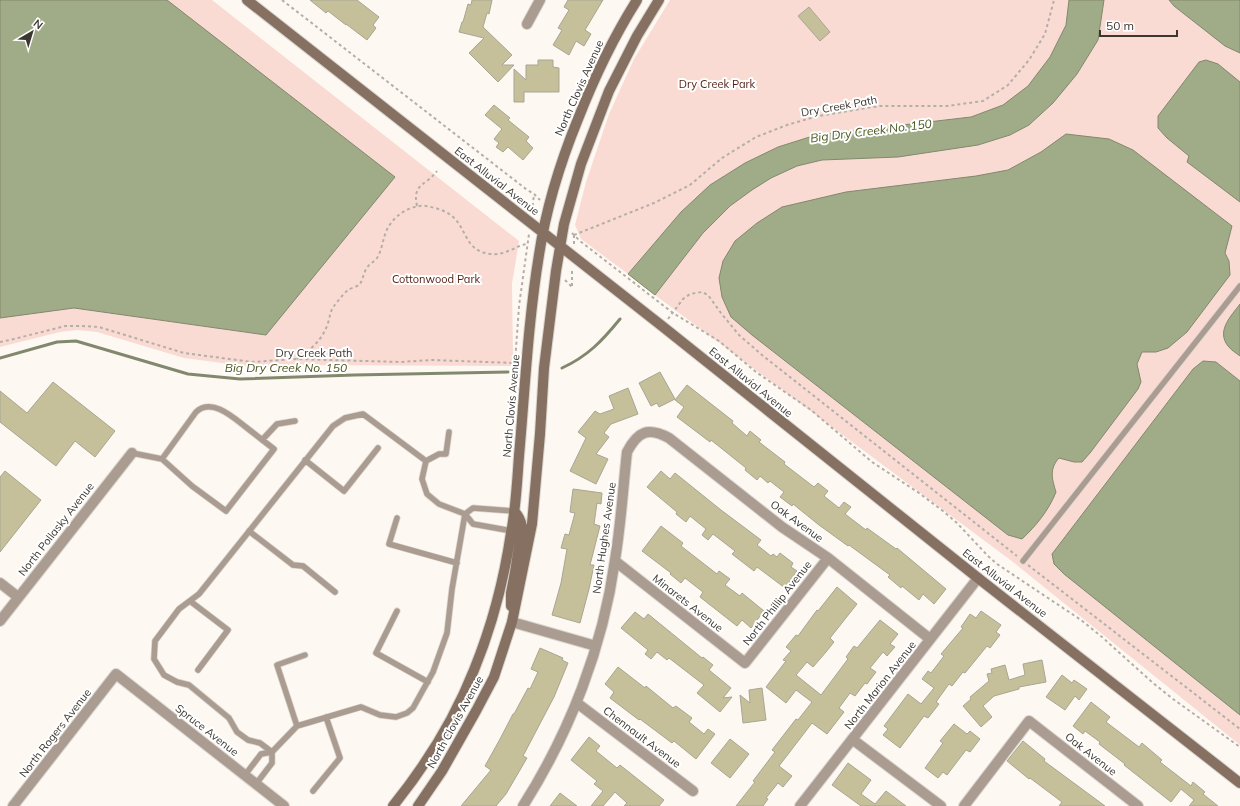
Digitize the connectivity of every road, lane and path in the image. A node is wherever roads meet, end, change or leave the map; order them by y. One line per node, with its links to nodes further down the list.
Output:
1 (247, 0): 11 (main road, East Alluvial Avenue)
2 (282, 0): 9 (path)
3 (540, 0): 7 (street)
4 (637, 0): 11 (main road, North Clovis Avenue)
5 (660, 0): 12 (main road, North Clovis Avenue)
6 (1054, 0): 14 (path, Dry Creek Path)
7 (527, 24)
8 (437, 171): 10 (path)
9 (534, 194)
10 (417, 207): 17 (path); 17 (path, Dry Creek Path)
11 (543, 233): 12 (main road, East Alluvial Avenue); 27 (main road, North Clovis Avenue)
12 (560, 246): 15 (main road, East Alluvial Avenue); 43 (main road, North Clovis Avenue)
13 (1240, 286): 34 (lane)
14 (673, 313): 15 (path); 34 (path); 56 (path)
15 (662, 326): 36 (main road, East Alluvial Avenue)
16 (0, 342): 17 (path, Dry Creek Path)
17 (296, 359)
18 (295, 420): 21 (lane)
19 (449, 432): 26 (lane)
20 (646, 432): 32 (street, Oak Avenue); 33 (street, North Hughes Avenue)
21 (262, 440): 24 (lane); 24 (lane)
22 (378, 448): 25 (lane)
23 (132, 453): 24 (lane); 39 (street, North Pollasky Avenue)
24 (162, 459)
25 (306, 460): 26 (lane); 30 (lane)
26 (426, 461): 28 (lane)
27 (514, 511): 28 (lane); 31 (main road, North Clovis Avenue); 43 (main road)
28 (465, 514): 31 (lane); 35 (lane)
29 (397, 518): 35 (lane)
30 (249, 531): 38 (lane); 40 (lane)
31 (512, 531): 63 (main road, North Clovis Avenue)
32 (828, 558): 44 (street, Oak Avenue); 47 (street, North Phillip Avenue)
33 (616, 561): 45 (street, North Hughes Avenue); 47 (street, Minarets Avenue)
34 (1023, 561): 54 (path)
35 (457, 564): 50 (lane)
36 (978, 578): 44 (street, North Marion Avenue); 59 (main road, East Alluvial Avenue)
37 (0, 583): 39 (street)
38 (335, 592)
39 (18, 597): 42 (street, North Pollasky Avenue)
40 (190, 601): 48 (lane); 57 (lane)
41 (397, 611): 50 (lane)
42 (0, 621)
43 (512, 622): 45 (street); 66 (main road, North Clovis Avenue)
44 (930, 639): 55 (street, North Marion Avenue)
45 (596, 646): 51 (street, North Hughes Avenue)
46 (305, 655): 53 (lane)
47 (745, 663)
48 (198, 670)
49 (116, 674): 58 (street, Spruce Avenue); 64 (street, North Rogers Avenue)
50 (428, 682): 52 (lane)
51 (577, 703): 62 (street, Chennault Avenue); 67 (street, North Hughes Avenue)
52 (326, 717): 53 (lane); 61 (lane)
53 (297, 726): 57 (lane)
54 (1240, 729)
55 (852, 739): 68 (street, North Marion Avenue); 69 (street)
56 (1240, 747)
57 (272, 752): 58 (lane); 60 (lane)
58 (245, 775): 60 (street, Spruce Avenue)
59 (1240, 783)
60 (256, 784): 65 (street, Spruce Avenue)
61 (313, 791)
62 (693, 791)
63 (397, 805)
64 (13, 806)
65 (284, 806)
66 (418, 806)
67 (524, 806)
68 (800, 806)
69 (941, 806)
70 (964, 806): 71 (street, Oak Avenue)
71 (1138, 806)

